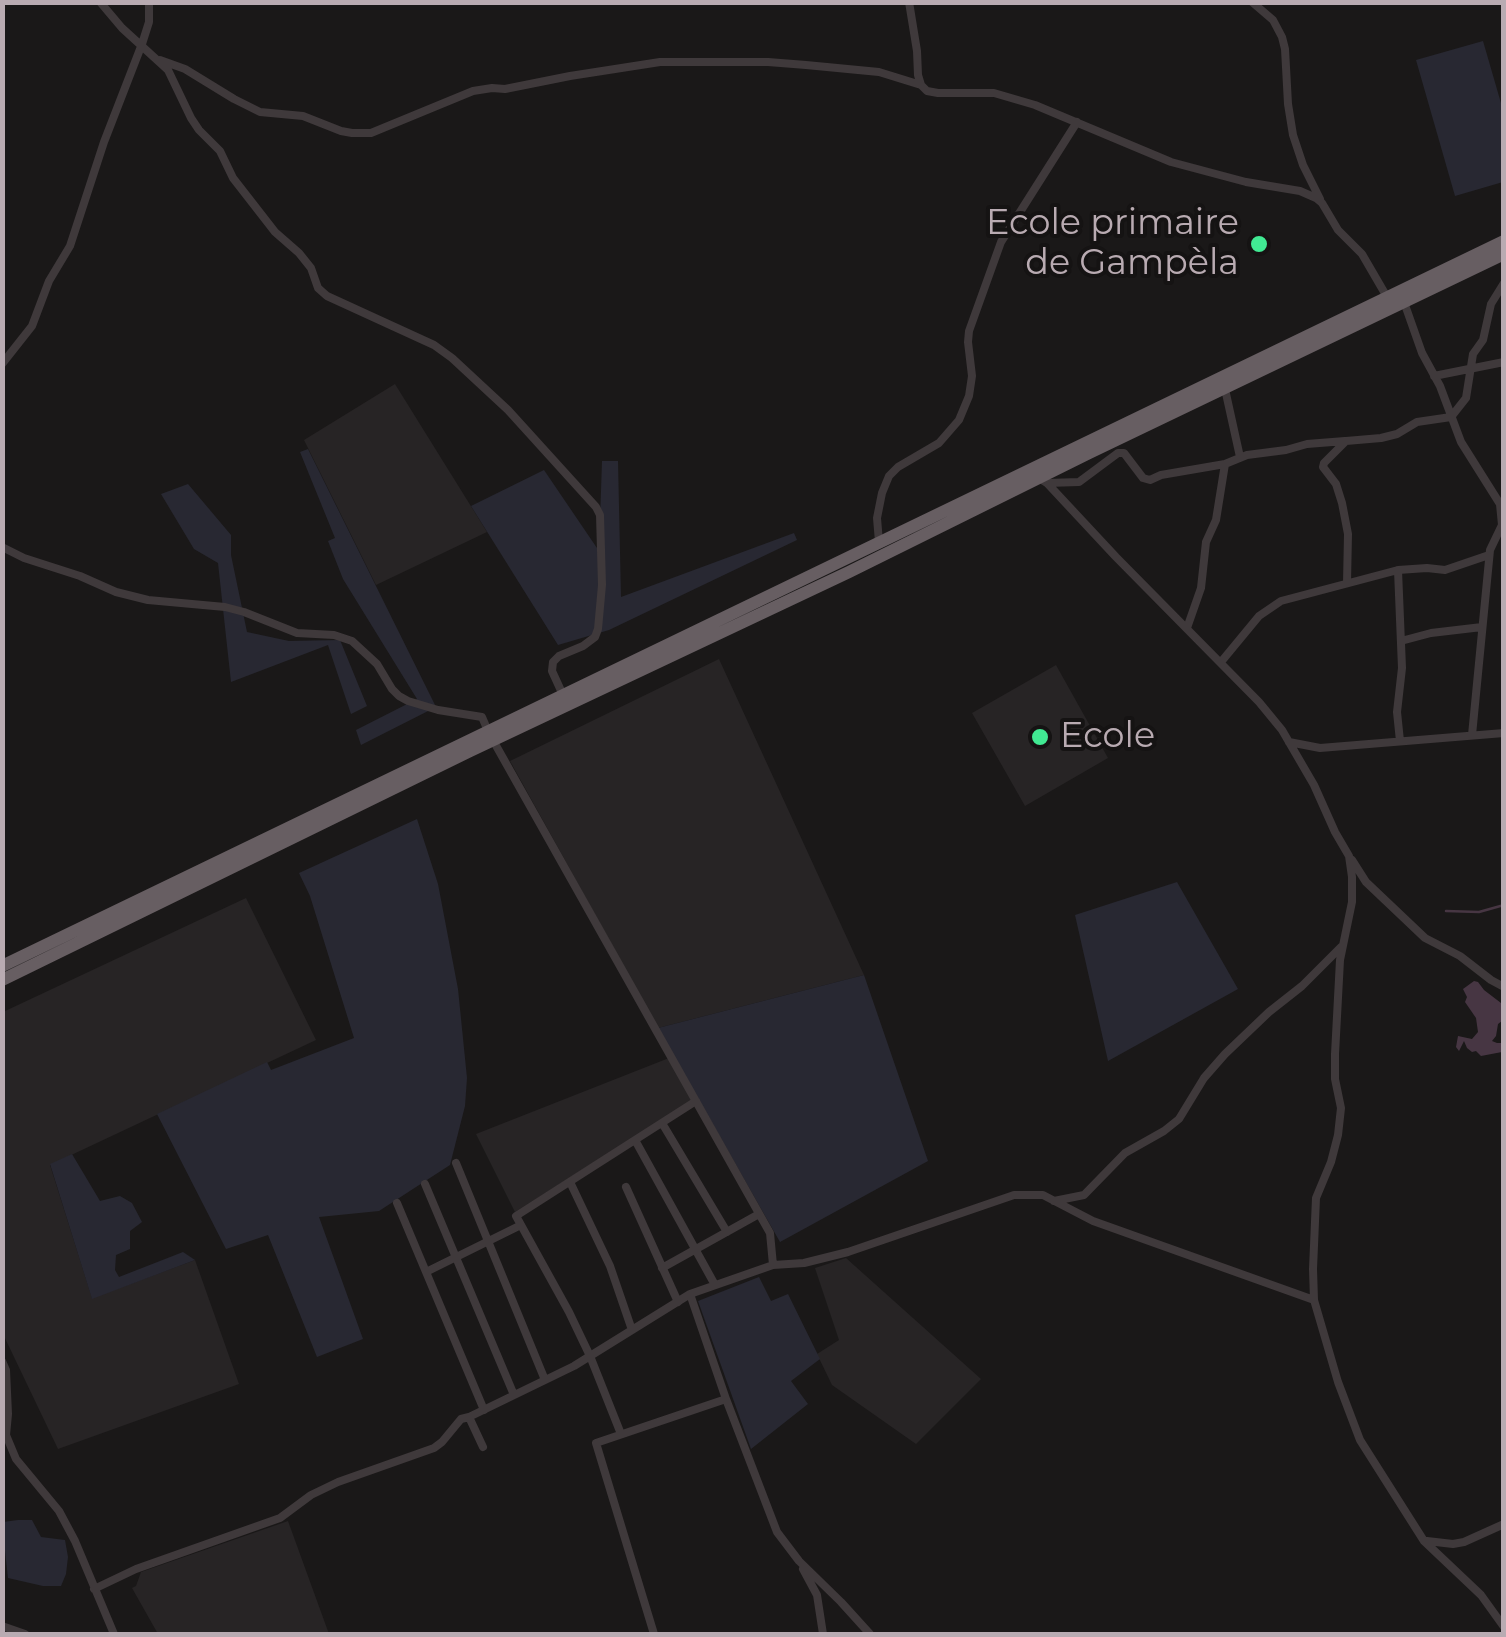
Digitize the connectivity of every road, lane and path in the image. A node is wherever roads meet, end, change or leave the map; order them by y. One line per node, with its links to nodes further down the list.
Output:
1 (100, 2): 5 (street)
2 (149, 2): 5 (street)
3 (909, 2): 7 (street)
4 (1252, 2): 9 (street)
5 (142, 44): 6 (street); 16 (street)
6 (157, 59): 7 (street); 36 (street)
7 (921, 85): 8 (street)
8 (1077, 122): 9 (street); 27 (street)
9 (1322, 203): 13 (street)
10 (1504, 241): 13 (highway)
11 (1504, 254): 14 (highway)
12 (1504, 283): 17 (street)
13 (1387, 297): 27 (highway)
14 (1404, 302): 18 (street); 19 (highway)
15 (1504, 362): 17 (street)
16 (2, 364)
17 (1470, 369): 18 (street); 20 (street)
18 (1434, 376): 20 (street)
19 (1225, 388): 22 (street); 24 (highway)
20 (1451, 417): 21 (street); 25 (street)
21 (1346, 441): 22 (street); 31 (street)
22 (1240, 458): 23 (street)
23 (1225, 464): 24 (street); 32 (street)
24 (1043, 480): 32 (street); 39 (highway)
25 (1502, 504): 26 (street)
26 (1503, 526): 29 (street)
27 (879, 542): 36 (highway)
28 (2, 546): 39 (street)
29 (1489, 555): 30 (street); 33 (street)
30 (1398, 570): 31 (street); 34 (street)
31 (1347, 583): 35 (street)
32 (1186, 628): 35 (street)
33 (1482, 628): 34 (street); 38 (street)
34 (1400, 641): 41 (street)
35 (1221, 662): 40 (street)
36 (563, 695): 39 (highway)
37 (1504, 733): 38 (street)
38 (1472, 735): 41 (street)
39 (491, 736): 44 (highway); 45 (highway); 47 (street)
40 (1289, 742): 41 (street); 42 (street)
41 (1400, 742)
42 (1349, 856): 43 (street); 46 (street)
43 (1344, 944): 54 (street); 67 (street)
44 (2, 966)
45 (2, 980)
46 (1504, 987)
47 (696, 1101): 48 (street); 56 (street)
48 (662, 1123): 49 (street); 58 (street)
49 (635, 1140): 51 (street); 60 (street)
50 (456, 1163): 59 (street)
51 (570, 1182): 57 (street); 69 (street)
52 (425, 1184): 61 (street)
53 (626, 1188): 63 (street)
54 (1054, 1201): 62 (street); 67 (street)
55 (396, 1203): 64 (street)
56 (759, 1214): 58 (street); 62 (street)
57 (521, 1225): 59 (street); 70 (street)
58 (726, 1232): 60 (street)
59 (488, 1242): 61 (street); 72 (street)
60 (695, 1250): 63 (street); 65 (street)
61 (456, 1257): 64 (street); 73 (street)
62 (773, 1265): 65 (street)
63 (662, 1268): 68 (street)
64 (426, 1272): 75 (street)
65 (715, 1285): 66 (street)
66 (690, 1294): 68 (street); 74 (street)
67 (1314, 1300): 80 (street)
68 (678, 1302): 69 (street)
69 (632, 1330): 70 (street)
70 (590, 1356): 72 (street); 77 (street)
71 (2, 1361): 82 (street)
72 (545, 1380): 73 (street)
73 (514, 1396): 75 (street)
74 (726, 1399): 77 (street); 81 (street)
75 (484, 1410): 76 (street)
76 (469, 1417): 78 (street); 82 (street)
77 (622, 1434): 89 (street)
78 (482, 1447)
79 (1504, 1524): 80 (street)
80 (1424, 1541): 83 (street)
81 (799, 1561): 90 (street); 91 (street)
82 (94, 1589): 88 (street)
83 (1493, 1612): 84 (street); 86 (street)
84 (1504, 1616)
85 (2, 1626): 87 (street)
86 (1504, 1627)
87 (25, 1634)
88 (114, 1634)
89 (654, 1634)
90 (822, 1634)
91 (870, 1634)

